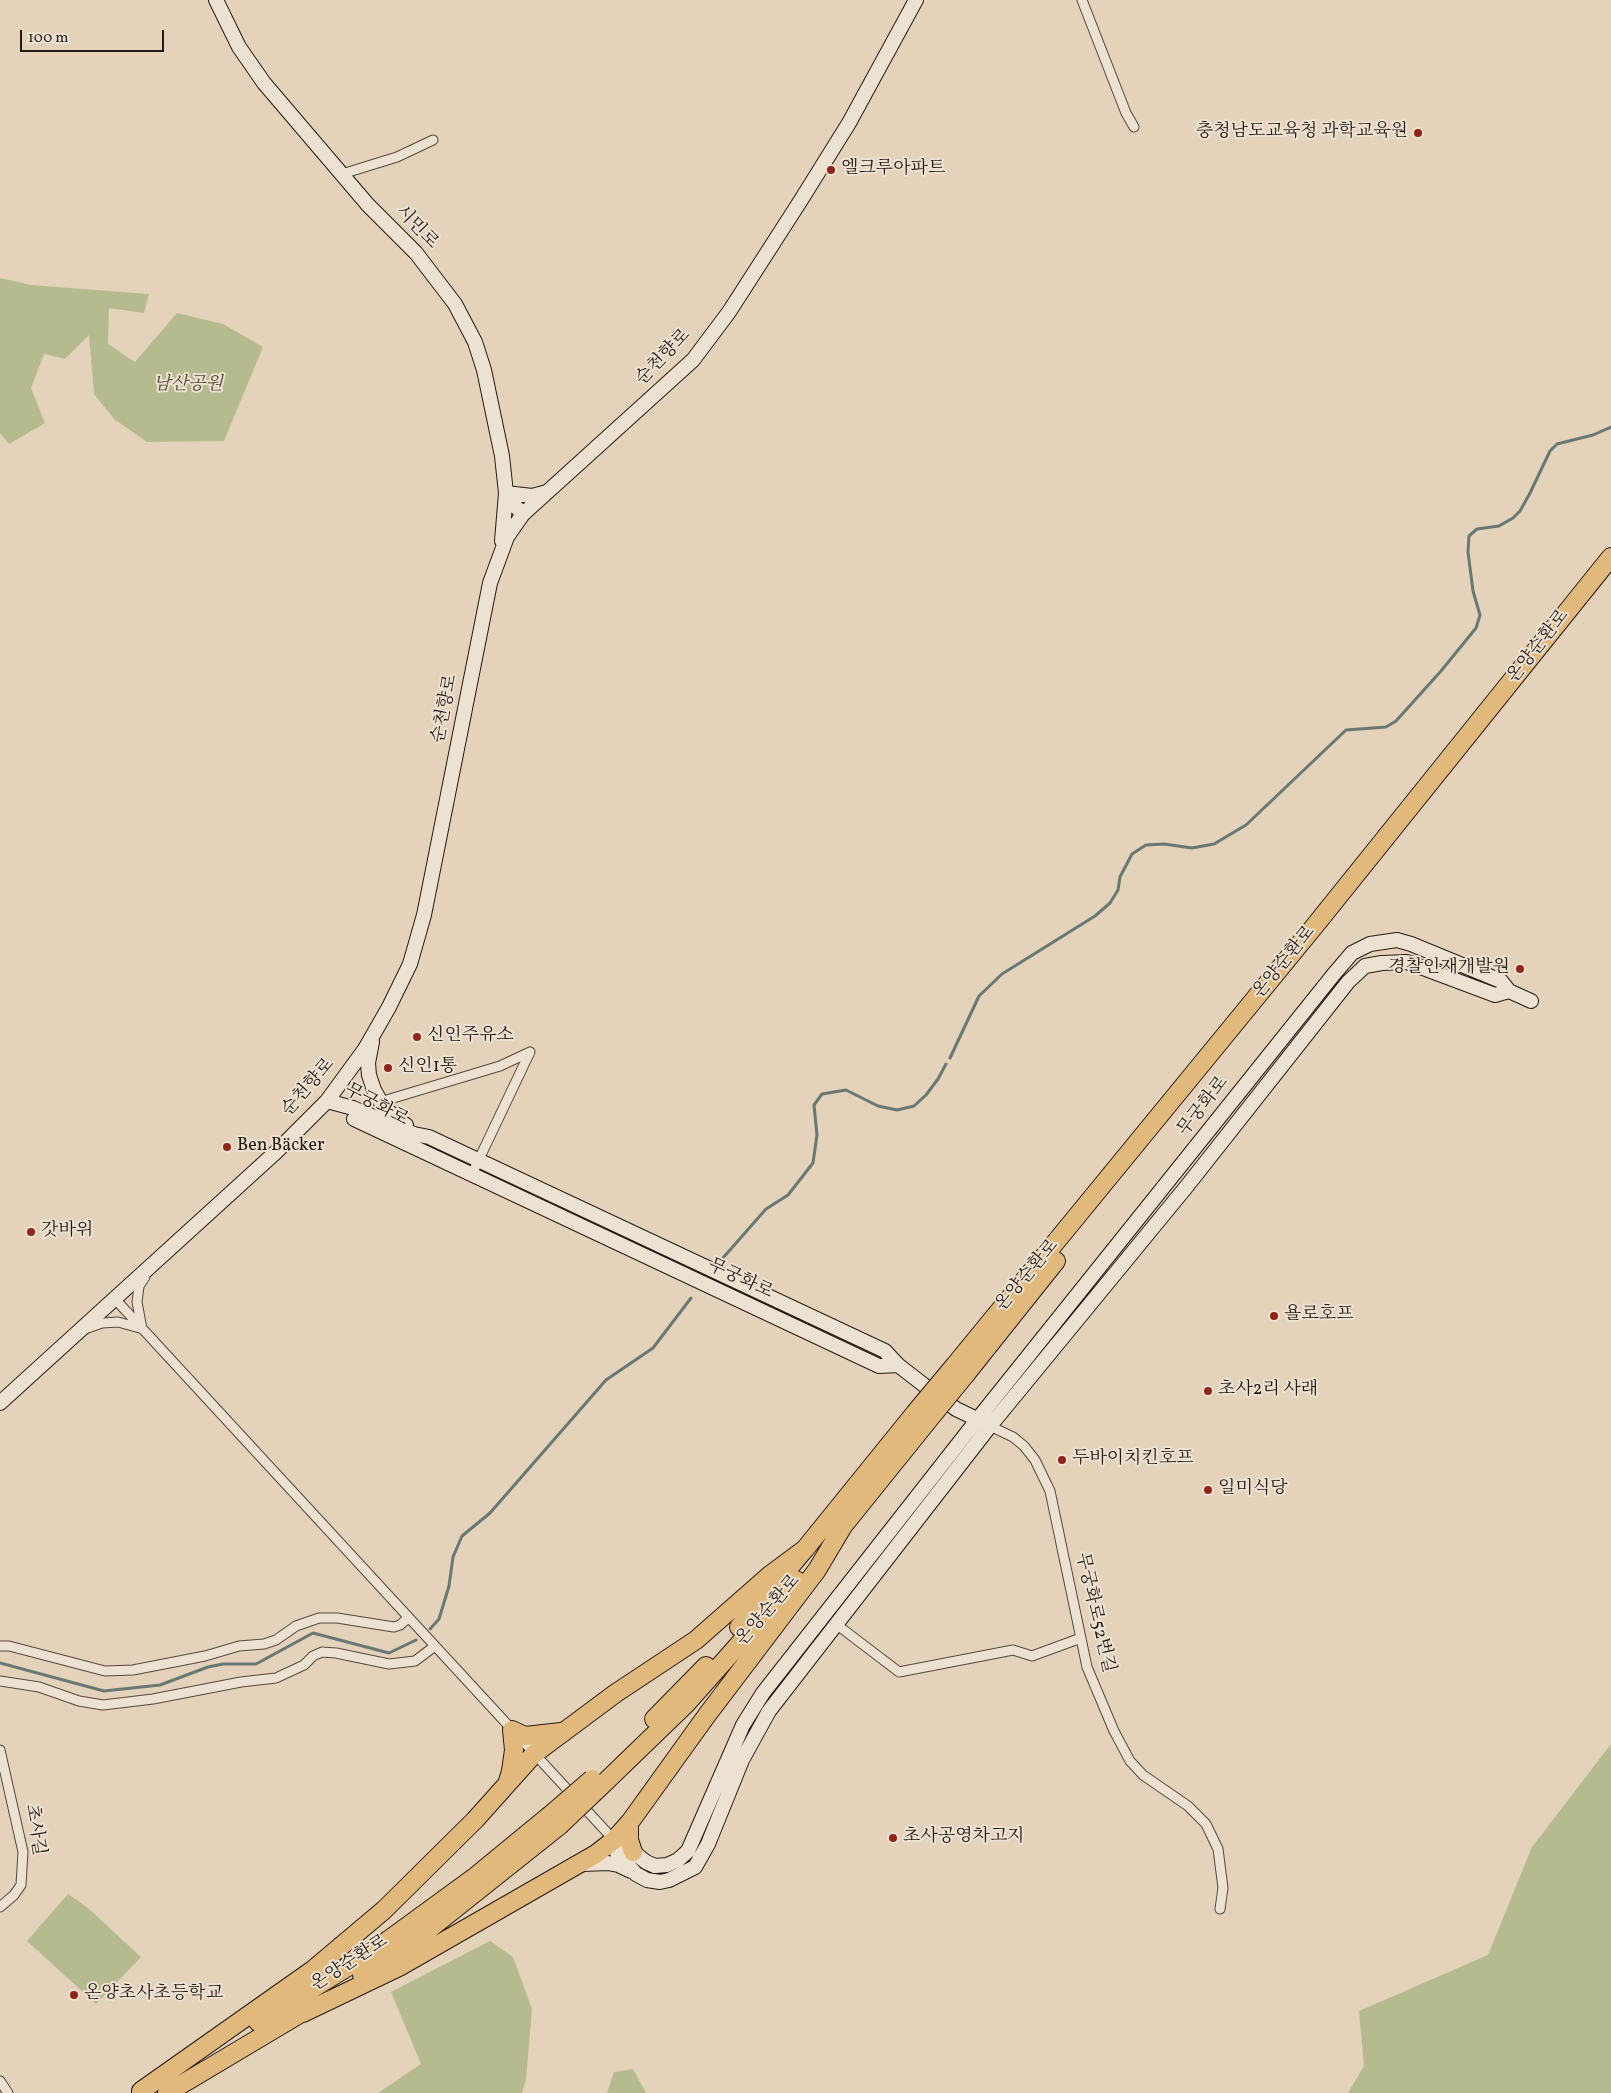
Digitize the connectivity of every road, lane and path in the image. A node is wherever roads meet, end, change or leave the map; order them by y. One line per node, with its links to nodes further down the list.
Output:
1 (216, 0): 6 (street, 시민로)
2 (916, 0): 8 (street, 순천향로)
3 (1082, 0): 4 (street)
4 (1134, 127)
5 (433, 140): 6 (street)
6 (342, 174): 7 (street, 시민로)
7 (506, 492): 8 (street); 9 (street); 10 (street, 시민로)
8 (549, 492): 9 (street, 순천향로)
9 (523, 514): 10 (street, 순천향로)
10 (501, 552): 15 (street, 순천향로)
11 (1611, 557): 26 (highway, 온양순환로)
12 (1611, 576): 26 (highway, 온양순환로)
13 (1508, 992): 14 (street, 무궁화로); 29 (street, 무궁화로); 30 (street, 무궁화로)
14 (1531, 1001)
15 (375, 1032): 16 (street, 순천향로); 17 (street)
16 (327, 1101): 18 (street, 무궁화로); 20 (street, 무궁화로); 21 (street, 순천향로)
17 (380, 1102): 18 (street); 19 (street)
18 (429, 1137): 19 (street, 무궁화로)
19 (479, 1160): 20 (street); 25 (street, 무궁화로)
20 (472, 1174): 25 (street, 무궁화로)
21 (150, 1266): 22 (street, 순천향로); 23 (street)
22 (115, 1299): 23 (street); 24 (street, 순천향로)
23 (142, 1329): 24 (street); 33 (street)
24 (80, 1331): 27 (street, 순천향로)
25 (898, 1365): 29 (street, 무궁화로)
26 (961, 1369): 28 (highway, bridge)
27 (0, 1403)
28 (920, 1418): 31 (highway, 온양순환로); 32 (highway, 온양순환로)
29 (977, 1420): 30 (street, 무궁화로); 48 (street)
30 (990, 1426): 34 (street); 35 (street, 무궁화로52번길)
31 (842, 1528): 43 (highway, 온양순환로); 46 (highway)
32 (805, 1550): 40 (highway); 43 (highway, 온양순환로)
33 (408, 1618): 36 (street); 37 (street)
34 (836, 1624): 35 (street); 50 (street)
35 (1081, 1638): 52 (street, 무궁화로52번길)
36 (0, 1646)
37 (435, 1646): 38 (street); 39 (street)
38 (0, 1681)
39 (512, 1730): 40 (highway); 42 (street); 44 (highway)
40 (565, 1732): 42 (highway)
41 (0, 1750): 51 (street, 초사길)
42 (534, 1754): 44 (highway); 47 (street)
43 (596, 1783): 45 (highway, bridge)
44 (506, 1786): 55 (highway)
45 (554, 1821): 53 (highway, 온양순환로); 55 (highway, 온양순환로)
46 (629, 1824): 47 (highway); 48 (highway)
47 (614, 1840): 48 (street); 49 (highway); 50 (street)
48 (633, 1852)
49 (579, 1864): 50 (street); 53 (highway)
50 (636, 1874)
51 (0, 1907)
52 (1220, 1909)
53 (303, 2013): 57 (highway, 온양순환로)
54 (0, 2081): 56 (street)
55 (139, 2092)
56 (8, 2093)
57 (167, 2093)

